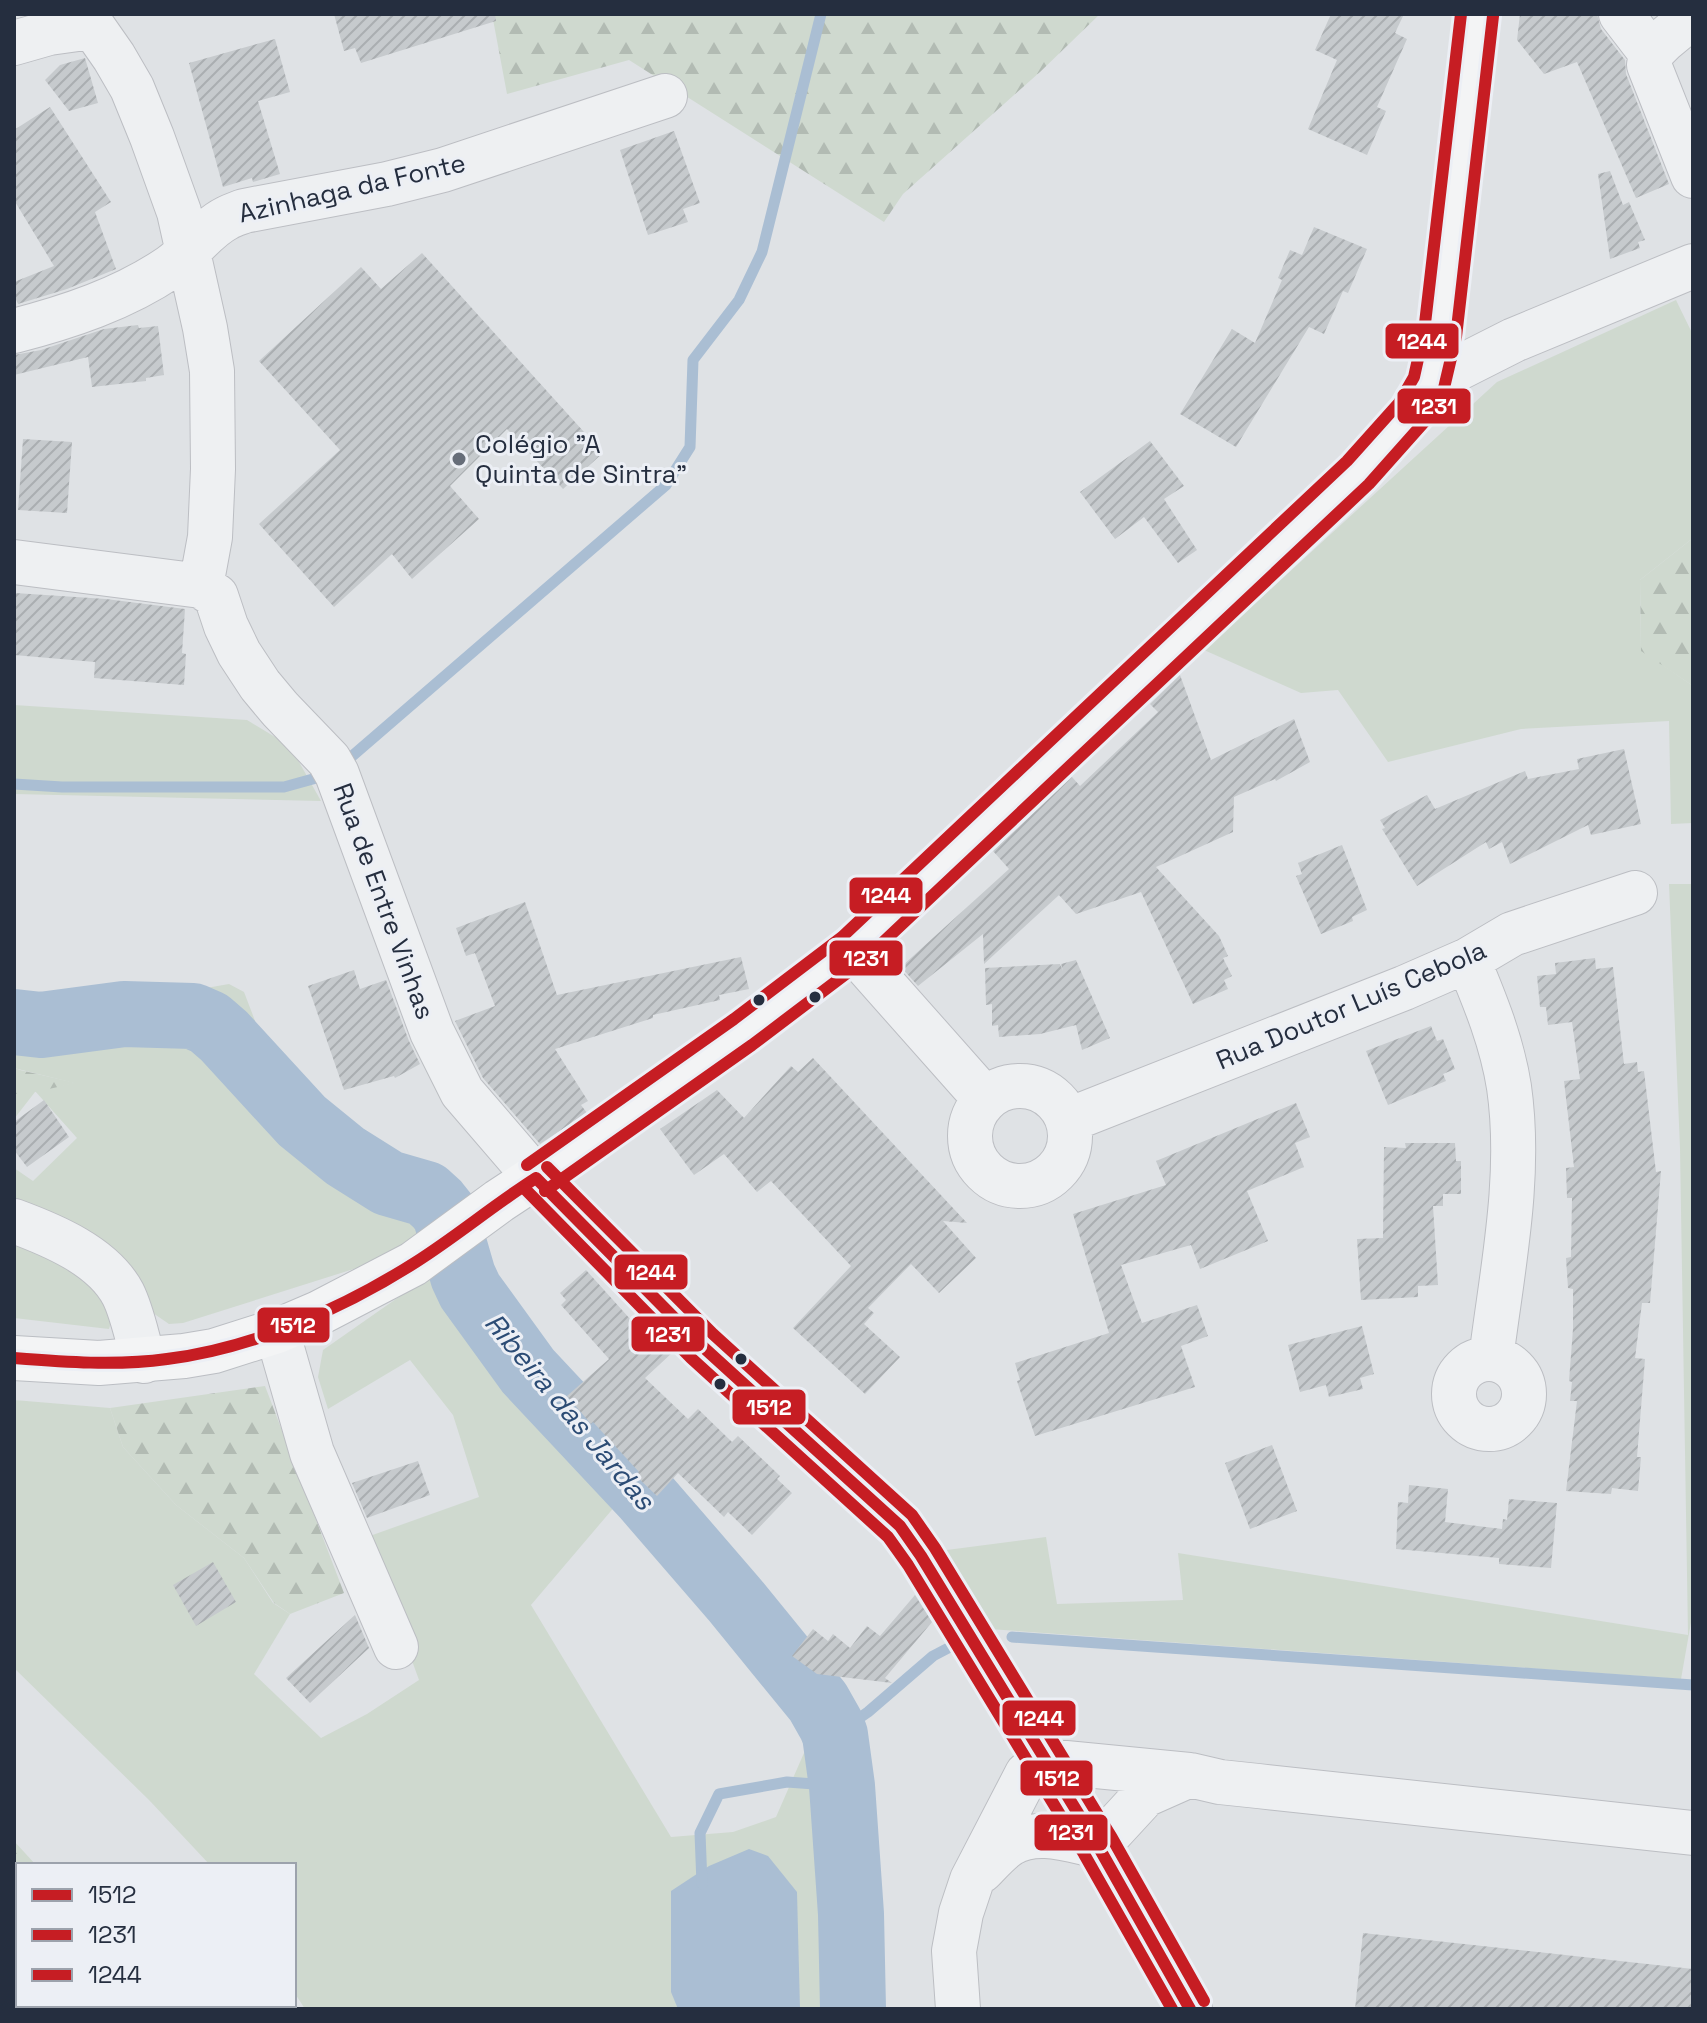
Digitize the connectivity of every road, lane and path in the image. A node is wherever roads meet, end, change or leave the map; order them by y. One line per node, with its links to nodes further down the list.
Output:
1 (1477, 14): 12 (main road)
2 (1621, 14): 6 (street)
3 (1693, 16): 6 (street)
4 (88, 21): 5 (street); 9 (street)
5 (14, 43)
6 (1651, 53): 8 (street)
7 (665, 96): 9 (street, Azinhaga da Fonte)
8 (1693, 176)
9 (188, 252): 11 (street, Azinhaga da Fonte); 14 (street)
10 (1691, 274): 12 (street)
11 (14, 331)
12 (1429, 383): 16 (main road)
13 (14, 562): 14 (street)
14 (201, 586): 20 (street, Rua de Entre Vinhas)
15 (1635, 893): 17 (street, Rua Doutor Luís Cebola)
16 (852, 949): 18 (street); 20 (main road)
17 (1468, 960): 19 (street, Rua Doutor Luís Cebola); 24 (street)
18 (985, 1099): 19 (street); 19 (street)
19 (1069, 1120)
20 (536, 1178): 22 (main road); 27 (street, Rua de Entre Vinhas)
21 (14, 1221): 25 (street)
22 (277, 1331): 25 (main road); 26 (street)
23 (14, 1358): 25 (main road)
24 (1491, 1359)
25 (144, 1361)
26 (396, 1647)
27 (1045, 1761): 28 (street); 30 (street, Rua de Entre Vinhas); 31 (street)
28 (1190, 1775): 29 (street); 30 (street)
29 (1693, 1833)
30 (1098, 1846): 31 (street); 33 (street, Rua de Entre Vinhas)
31 (972, 1880): 32 (street)
32 (958, 2009)
33 (1190, 2009)

